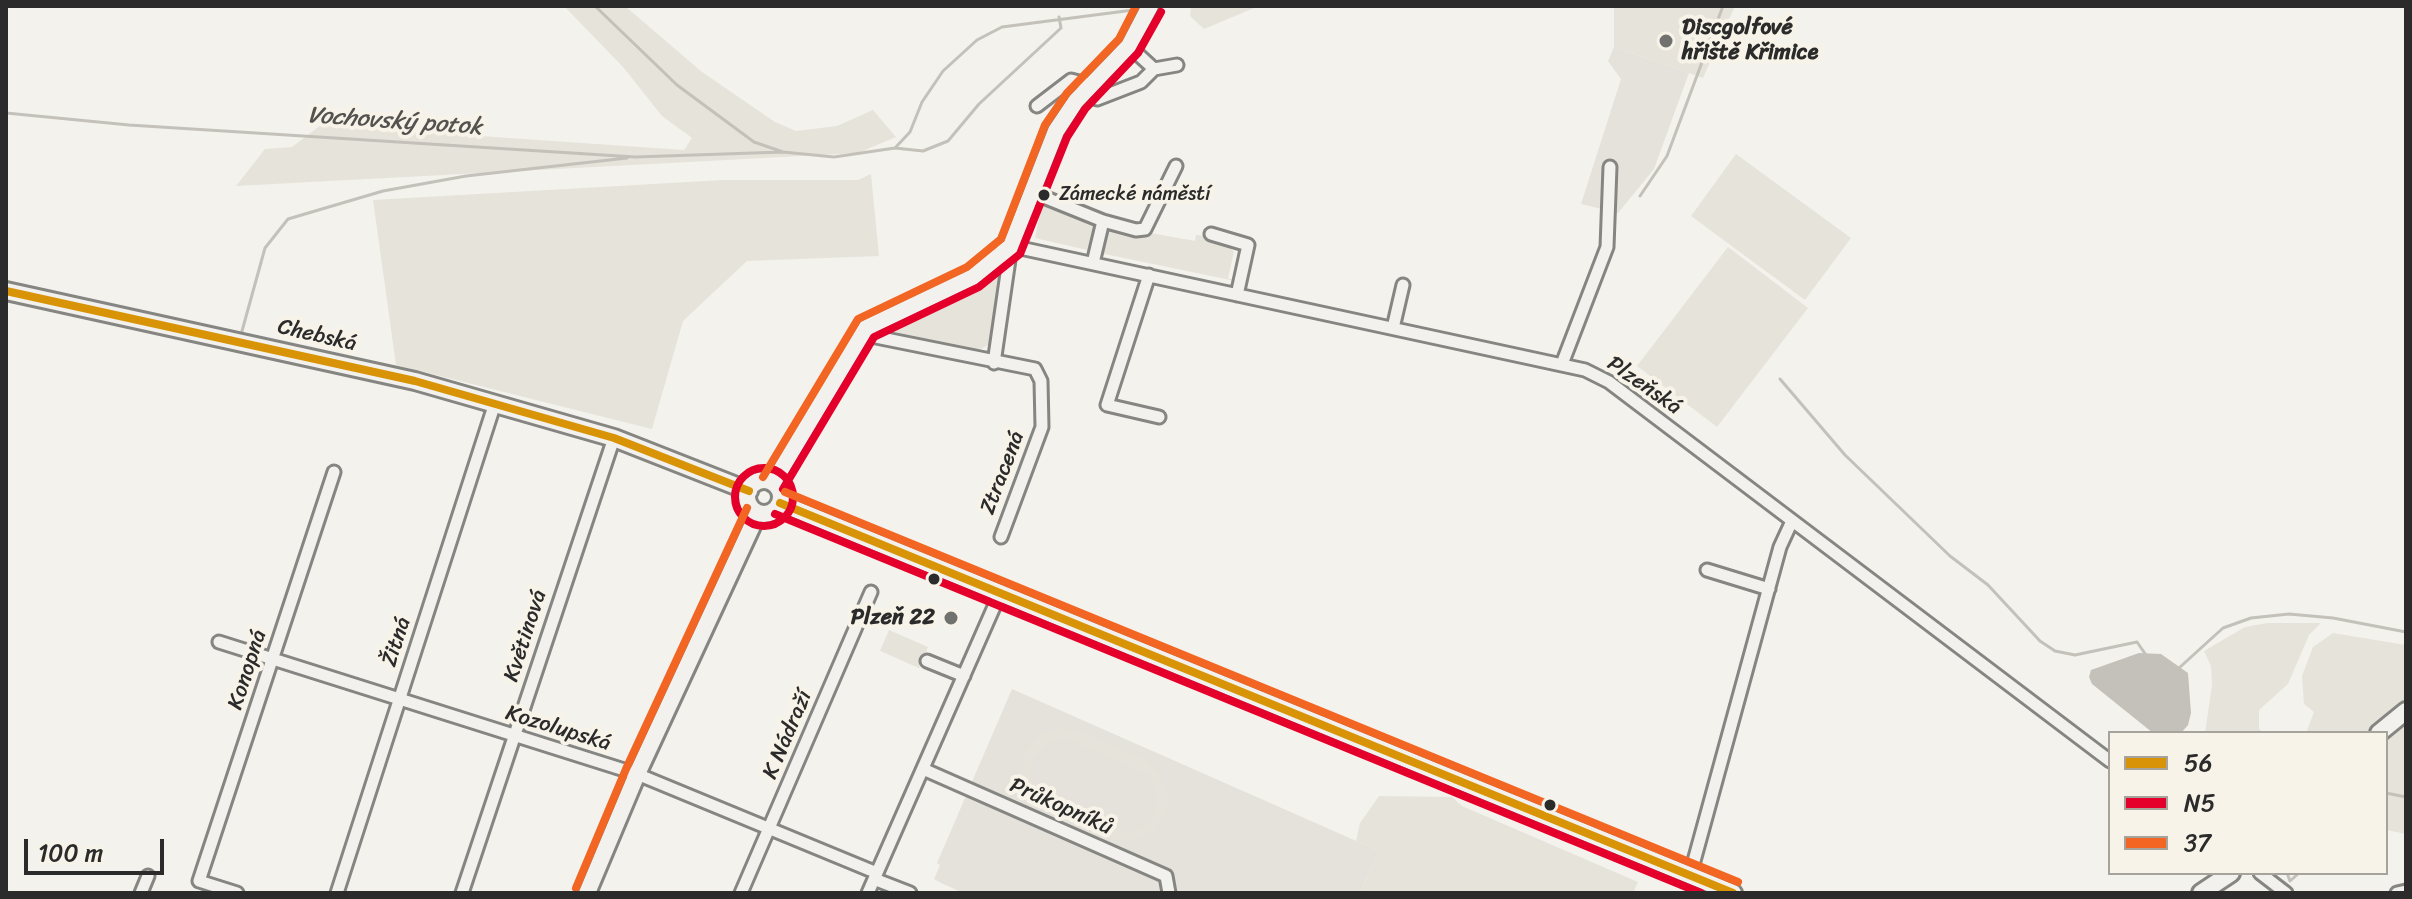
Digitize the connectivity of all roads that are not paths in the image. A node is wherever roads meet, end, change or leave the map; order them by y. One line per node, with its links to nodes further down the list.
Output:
1 (1150, 6): 2 (main road)
2 (1129, 46): 4 (street); 5 (main road)
3 (1177, 65): 4 (street)
4 (1154, 69): 5 (street)
5 (1094, 92): 6 (street); 12 (main road)
6 (1037, 106)
7 (1176, 166): 10 (street)
8 (1610, 167): 21 (street)
9 (1041, 196): 10 (street)
10 (1103, 221): 13 (street)
11 (1211, 234): 17 (street)
12 (1011, 246): 13 (street, Plzeňská); 19 (main road); 20 (street)
13 (1093, 263): 14 (street, Plzeňská)
14 (1149, 275): 17 (street, Plzeňská); 23 (street)
15 (1403, 285): 18 (street)
16 (6, 291): 22 (main road, Chebská)
17 (1237, 295): 18 (street, Plzeňská)
18 (1393, 328): 21 (street, Plzeňská)
19 (859, 337): 20 (street); 26 (main road)
20 (994, 363): 31 (street, Ztracená)
21 (1562, 364): 30 (street, Plzeňská)
22 (495, 403): 24 (main road, Chebská); 40 (street, Žitná)
23 (1159, 417)
24 (614, 438): 27 (main road, Chebská); 43 (street, Květinová)
25 (334, 472): 37 (street, Konopná)
26 (773, 483): 27 (main road); 28 (main road)
27 (749, 491): 29 (main road)
28 (780, 503): 29 (main road); 34 (main road)
29 (758, 513): 46 (main road)
30 (1792, 521): 33 (street); 44 (street, Plzeňská)
31 (1001, 537)
32 (1707, 570): 33 (street)
33 (1769, 589): 48 (street)
34 (1001, 591): 39 (street); 63 (main road)
35 (871, 592): 47 (street, K Nádraží)
36 (219, 642): 37 (street, Kozolupská)
37 (273, 659): 40 (street, Kozolupská); 55 (street, Konopná)
38 (927, 661): 39 (street)
39 (964, 676): 45 (street)
40 (399, 701): 43 (street, Kozolupská); 56 (street, Žitná)
41 (2406, 711): 42 (main road)
42 (2381, 731)
43 (514, 736): 46 (street, Kozolupská); 57 (street, Květinová)
44 (2108, 759)
45 (923, 769): 51 (street); 62 (street, Průkopníků)
46 (637, 774): 47 (street, Kozolupská); 58 (main road)
47 (770, 829): 51 (street, Kozolupská); 59 (street, K Nádraží)
48 (1694, 861)
49 (2263, 875): 65 (street)
50 (148, 876): 54 (street)
51 (876, 876): 60 (street); 61 (street, Kozolupská)
52 (2227, 880): 64 (main road)
53 (2406, 891): 66 (street)
54 (141, 893)
55 (237, 893)
56 (337, 893)
57 (462, 893)
58 (587, 893)
59 (741, 893)
60 (868, 893)
61 (910, 893)
62 (1169, 893)
63 (1733, 893)
64 (2201, 893)
65 (2286, 893)
66 (2397, 893)

